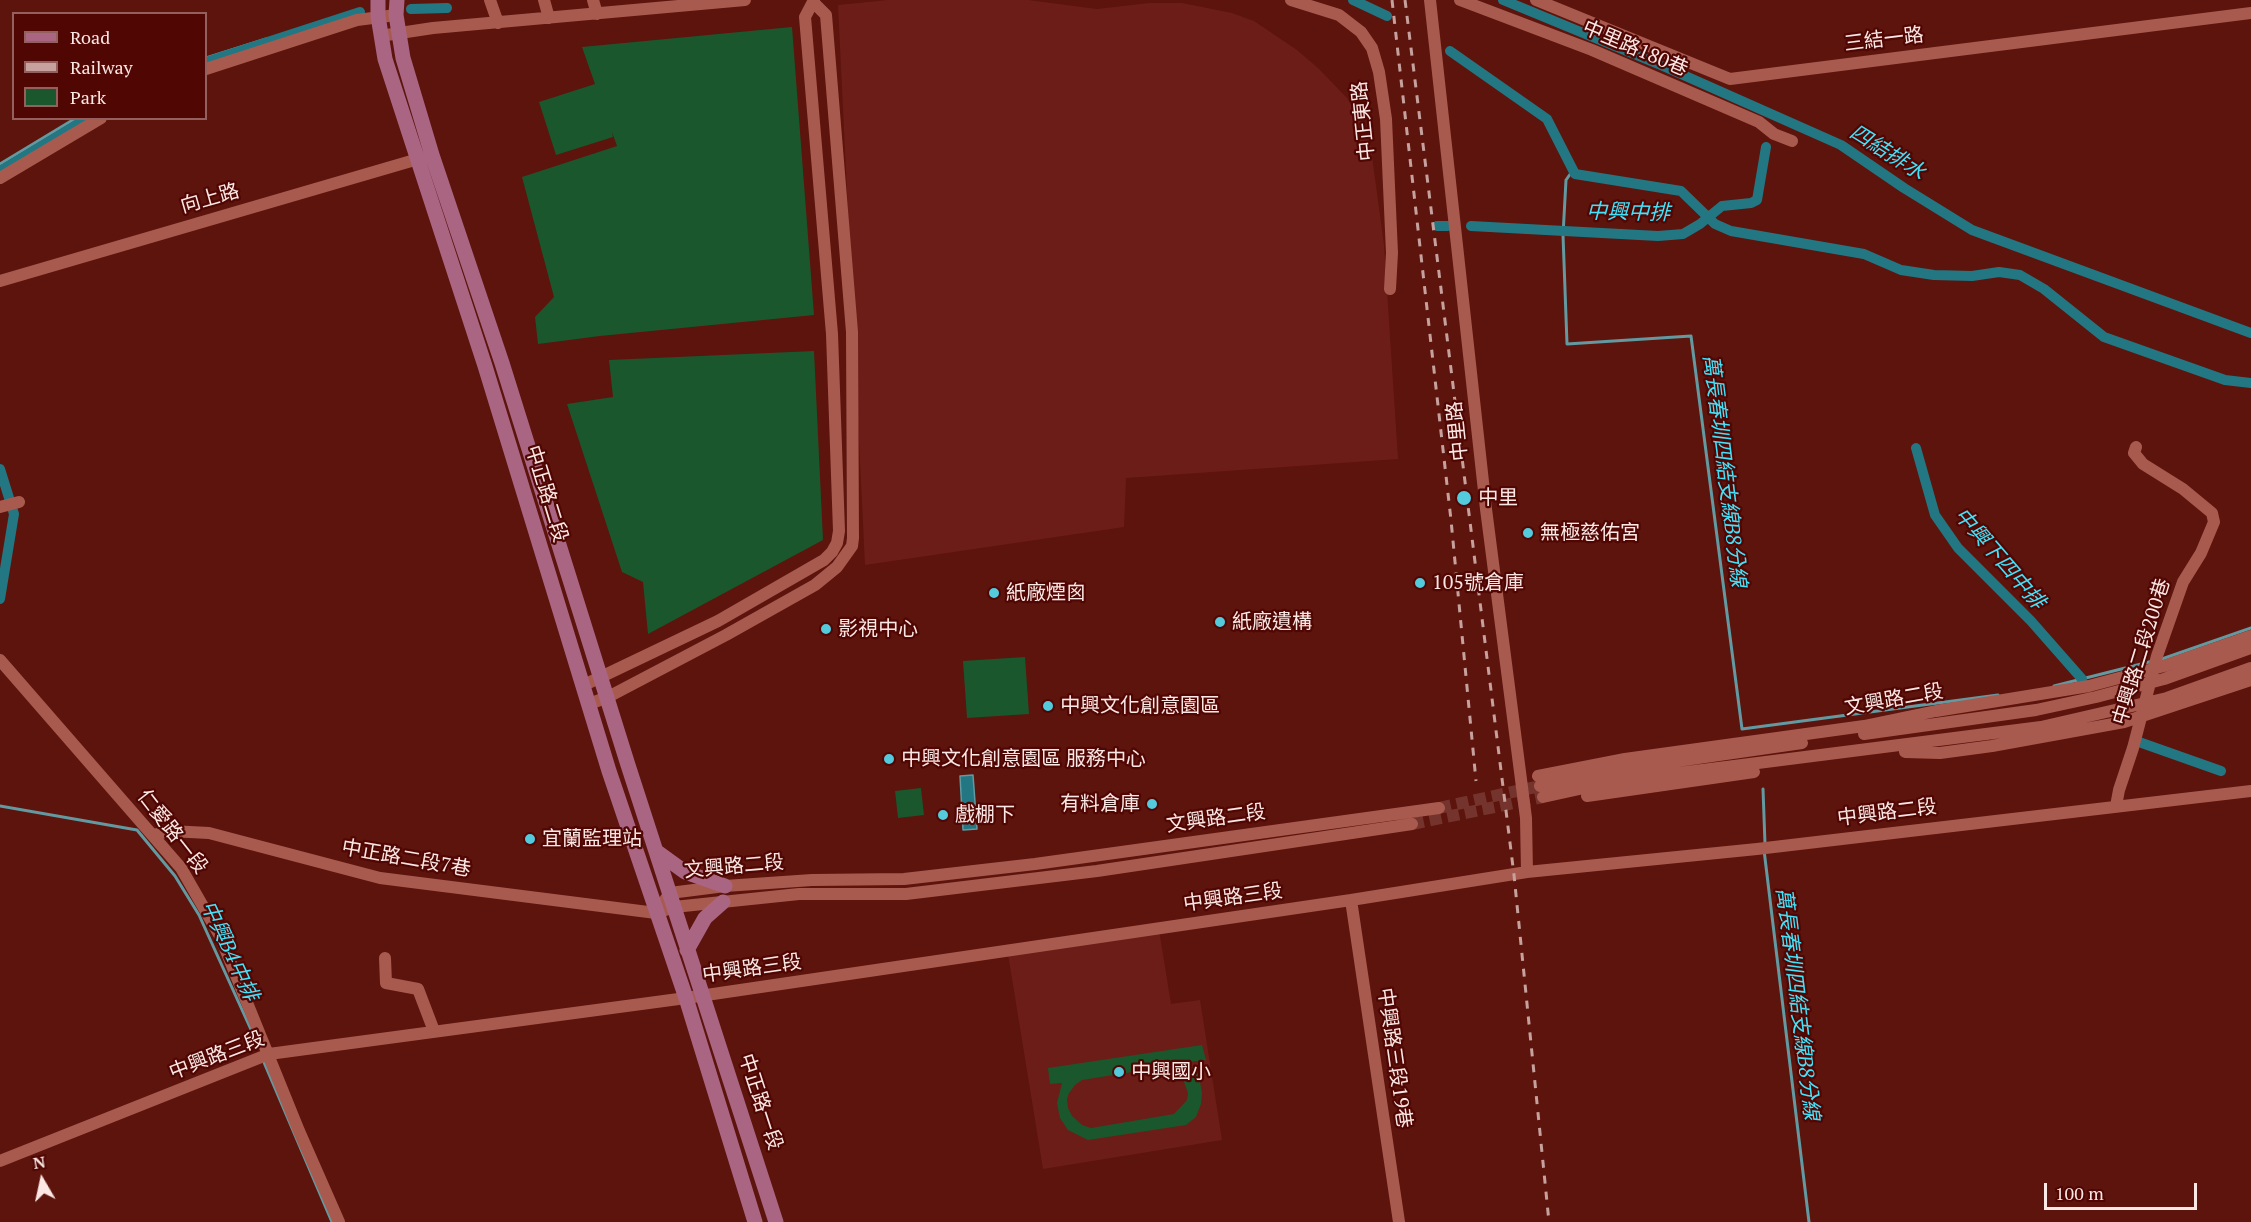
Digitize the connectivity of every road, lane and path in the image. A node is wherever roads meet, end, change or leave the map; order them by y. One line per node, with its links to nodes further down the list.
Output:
1 (490, 0): 16 (street)
2 (544, 0): 15 (street)
3 (593, 0): 13 (street)
4 (745, 0): 13 (street)
5 (1292, 0): 25 (street, 中正東路)
6 (1430, 0): 46 (street, 中里路)
7 (1460, 0): 21 (street, 中里路180巷)
8 (1536, 0): 14 (street, 三結一路)
9 (2248, 0): 14 (street)
10 (814, 2): 32 (street); 36 (street)
11 (377, 5): 12 (street); 18 (main road, 中正路二段); 19 (street)
12 (397, 8): 17 (main road, 中正路二段)
13 (597, 14): 15 (street)
14 (2251, 16)
15 (549, 18): 16 (street)
16 (498, 23): 17 (street)
17 (398, 32): 18 (street); 22 (main road, 中正路二段)
18 (380, 36): 22 (main road, 中正路二段)
19 (207, 69)
20 (98, 120): 23 (street)
21 (1792, 141)
22 (425, 157): 24 (street, 向上路); 32 (main road, 中正路二段); 35 (main road, 中正路二段)
23 (0, 178)
24 (0, 281)
25 (1390, 289)
26 (2136, 447): 31 (street, 中興路二段200巷)
27 (2251, 636): 31 (street, 文興路二段)
28 (2251, 648): 34 (street, 文興路二段)
29 (0, 660): 44 (street, 仁愛路一段)
30 (2251, 668): 38 (street)
31 (2154, 669): 34 (street, 中興路二段200巷); 39 (street, 文興路二段)
32 (601, 678): 35 (street); 36 (main road, 中正路二段)
33 (2251, 680): 38 (street)
34 (2149, 683): 38 (street, 中興路二段200巷); 39 (street, 文興路二段)
35 (582, 686): 37 (main road, 中正路二段)
36 (608, 697): 37 (street); 45 (main road, 中正路二段)
37 (589, 704): 51 (main road, 中正路二段)
38 (2142, 710): 39 (street); 41 (street, 中興路二段200巷)
39 (1541, 791)
40 (2251, 791): 41 (street, 中興路二段)
41 (2116, 806): 46 (street, 中興路二段)
42 (1439, 808): 47 (street, 文興路二段)
43 (1412, 824): 50 (street, 文興路二段)
44 (153, 835): 51 (street, 中正路二段7巷); 57 (street, 仁愛路一段)
45 (656, 851): 47 (main road); 48 (main road, 中正路二段)
46 (1527, 872): 49 (street, 中興路三段)
47 (725, 886): 48 (street, 文興路二段)
48 (672, 900): 50 (street, 文興路二段); 51 (street, 文興路二段); 52 (main road, 中正路二段)
49 (1351, 900): 54 (street, 中興路三段); 62 (street, 中興路三段19巷)
50 (723, 902): 52 (main road)
51 (656, 913): 55 (main road, 中正路二段)
52 (687, 950): 54 (main road, 中正路二段)
53 (385, 958): 56 (street)
54 (704, 995): 55 (street, 中興路三段); 61 (main road, 中正路一段)
55 (686, 998): 56 (street, 中興路三段); 60 (main road, 中正路一段)
56 (434, 1031): 57 (street, 中興路三段)
57 (269, 1054): 58 (street, 中興路三段); 59 (street, 仁愛路一段)
58 (0, 1161)
59 (339, 1222)
60 (755, 1222)
61 (776, 1222)
62 (1399, 1222)

